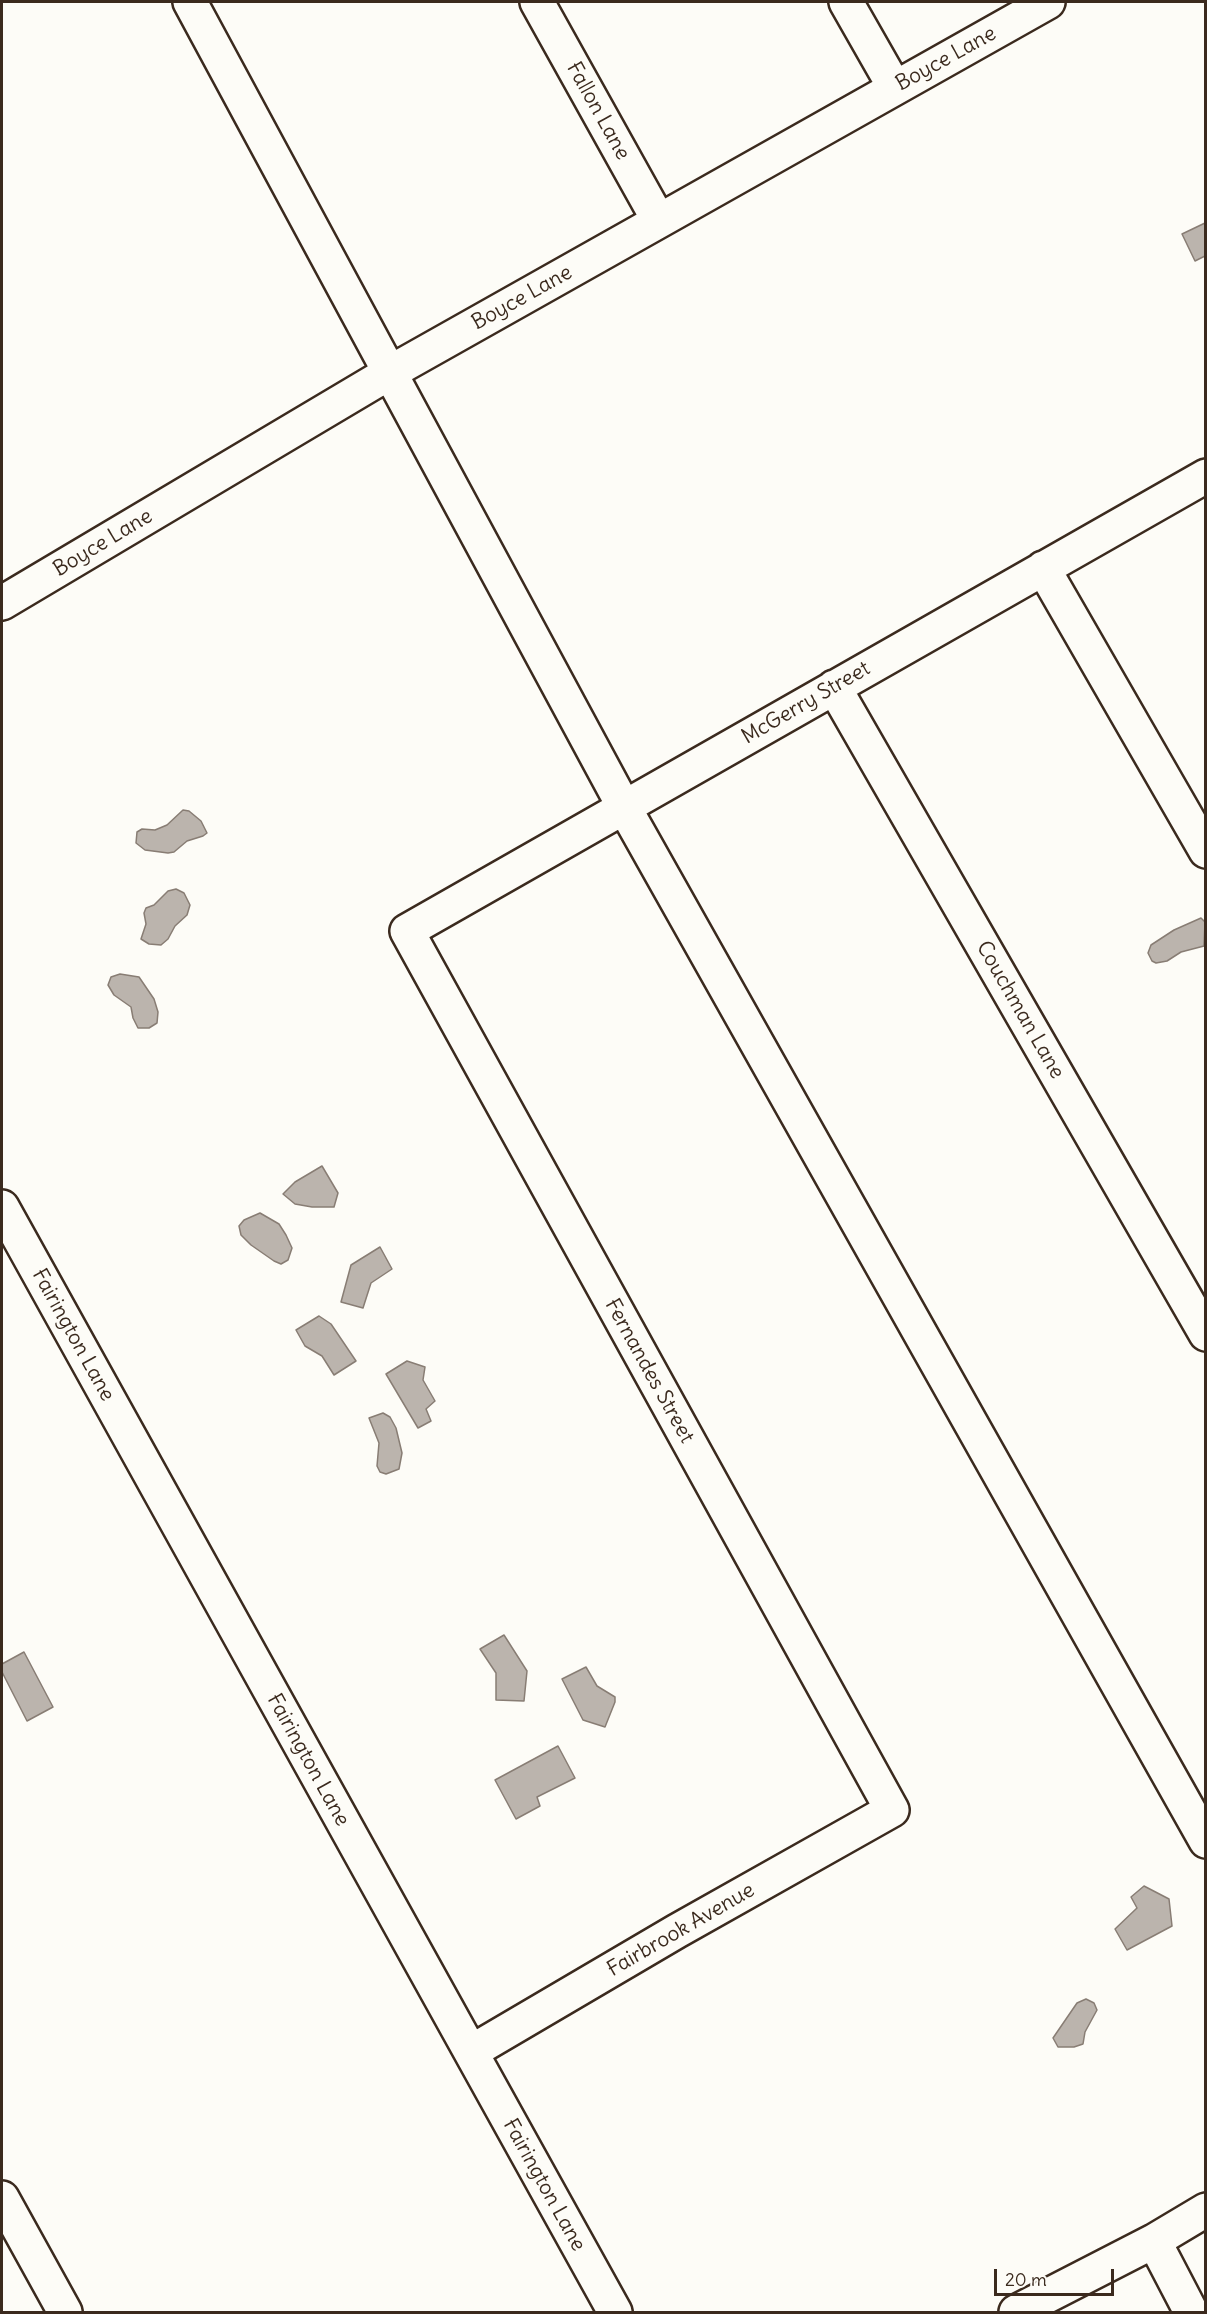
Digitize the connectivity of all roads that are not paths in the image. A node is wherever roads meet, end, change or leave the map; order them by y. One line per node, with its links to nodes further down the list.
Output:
1 (190, 2): 7 (street)
2 (537, 2): 6 (street, Fallon Lane)
3 (846, 2): 5 (street)
4 (1048, 2): 5 (street, Boyce Lane)
5 (895, 88): 6 (street, Boyce Lane)
6 (659, 221): 7 (street, Boyce Lane)
7 (389, 373): 10 (street, Boyce Lane); 12 (street)
8 (1206, 476): 9 (street, McGerry Street)
9 (1043, 568): 11 (street, McGerry Street); 13 (street)
10 (2, 603)
11 (834, 687): 12 (street, McGerry Street); 16 (street, Couchman Lane)
12 (624, 807): 14 (street, McGerry Street); 18 (street)
13 (1206, 851)
14 (407, 932): 17 (street, Fernandes Street)
15 (2, 1207): 19 (street, Fairington Lane)
16 (1206, 1334)
17 (892, 1810): 19 (street, Fairbrook Avenue)
18 (1206, 1841)
19 (471, 2052): 24 (street, Fairington Lane)
20 (2, 2198): 23 (street)
21 (1206, 2210): 22 (street)
22 (1154, 2241): 25 (street); 26 (street)
23 (65, 2313)
24 (615, 2313)
25 (1016, 2313)
26 (1191, 2313)

